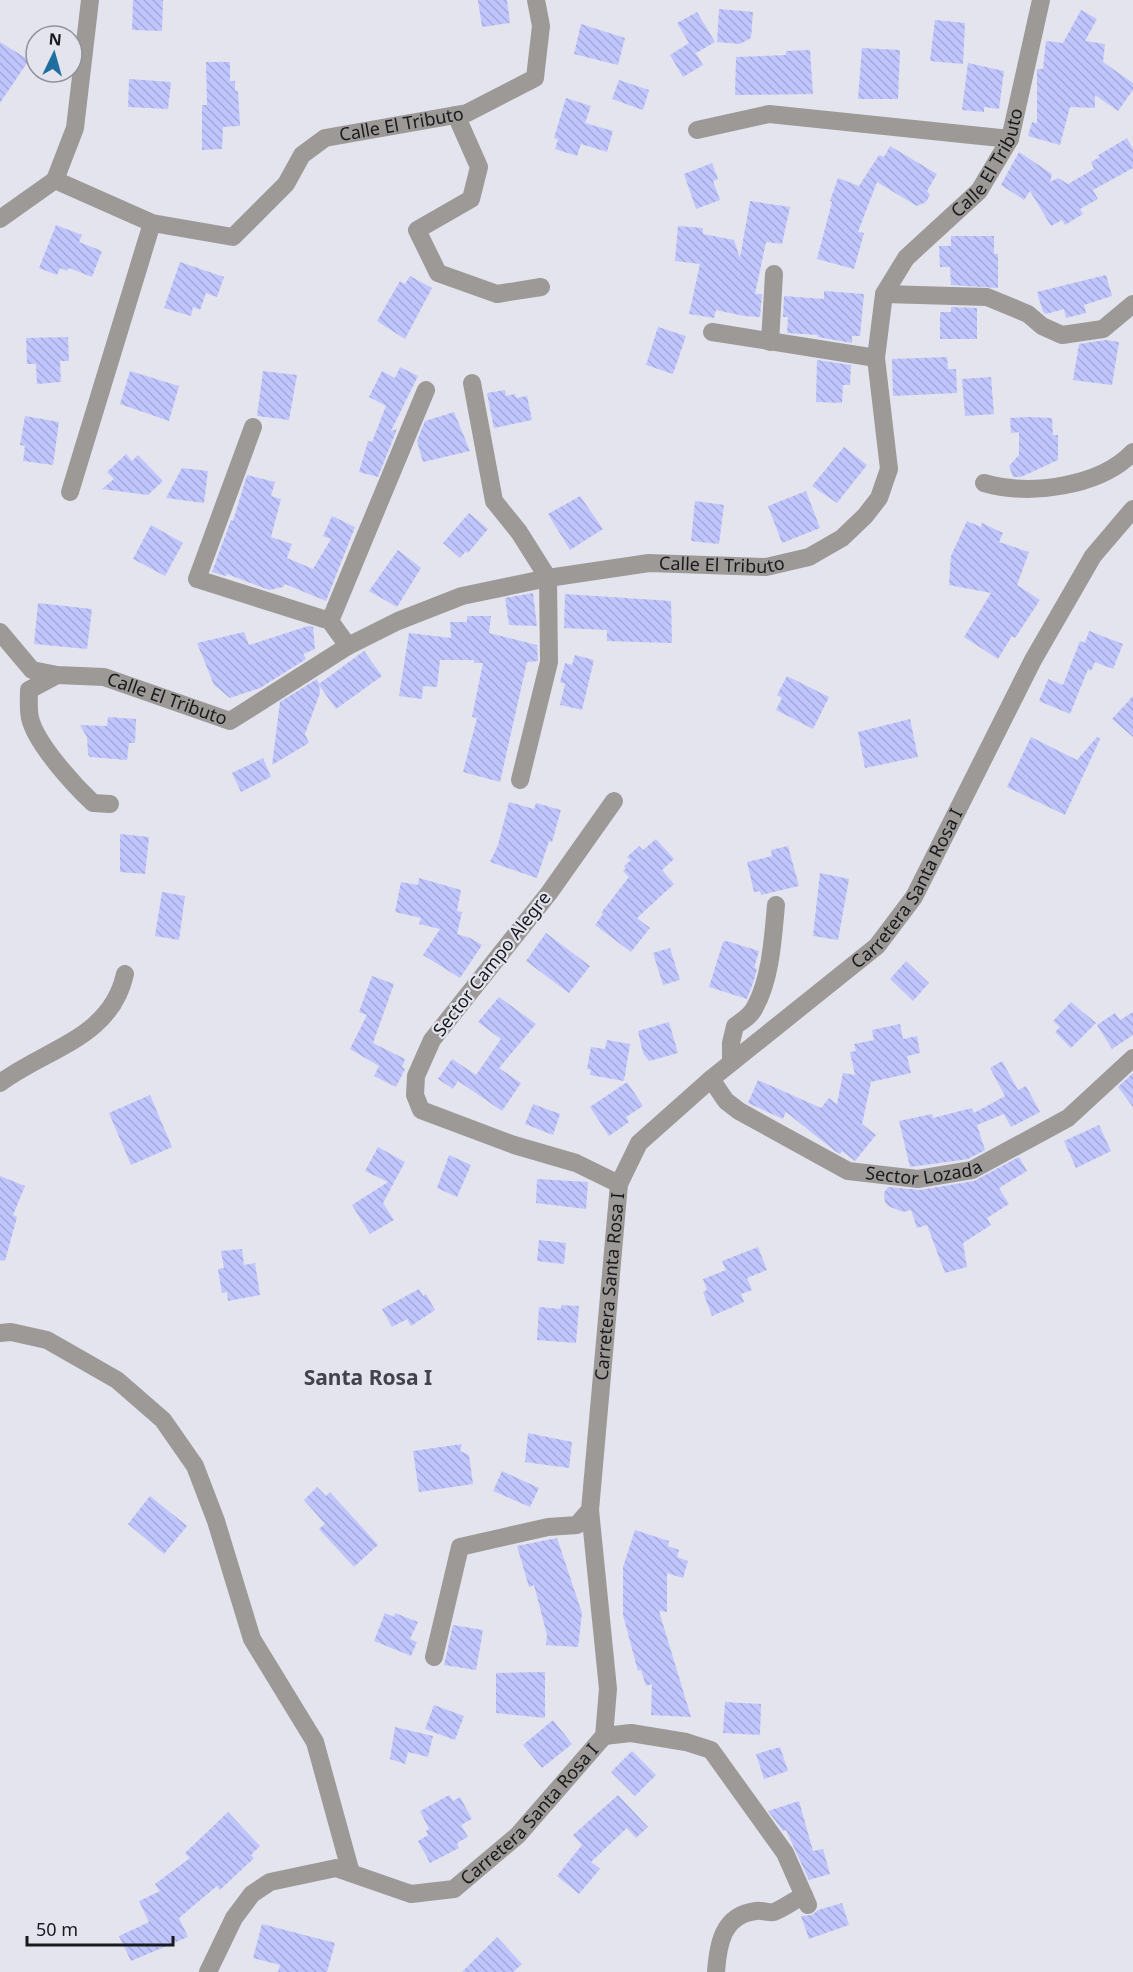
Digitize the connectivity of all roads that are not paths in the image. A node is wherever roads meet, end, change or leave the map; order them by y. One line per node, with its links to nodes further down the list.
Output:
1 (90, 0): 7 (street)
2 (536, 0): 4 (street, Calle El Tributo)
3 (1041, 0): 6 (street, Calle El Tributo)
4 (456, 115): 9 (street, Calle El Tributo); 11 (street)
5 (697, 130): 6 (street)
6 (1010, 139): 12 (street, Calle El Tributo)
7 (55, 180): 8 (street); 9 (street, Calle El Tributo)
8 (0, 219)
9 (152, 224): 22 (street)
10 (774, 274): 15 (street)
11 (541, 287)
12 (884, 294): 13 (street); 16 (street, Calle El Tributo)
13 (1133, 304)
14 (712, 332): 15 (street)
15 (770, 342): 16 (street)
16 (876, 358): 24 (street, Calle El Tributo)
17 (472, 383): 24 (street)
18 (426, 390): 25 (street)
19 (253, 427): 25 (street)
20 (1133, 452): 21 (street)
21 (984, 483)
22 (70, 492)
23 (1133, 509): 37 (street, Carretera Santa Rosa I)
24 (548, 578): 27 (street, Calle El Tributo); 31 (street)
25 (330, 621): 27 (street)
26 (0, 632): 29 (street)
27 (348, 646): 30 (street, Calle El Tributo)
28 (0, 654): 29 (street, Calle El Tributo)
29 (32, 670): 30 (street, Calle El Tributo)
30 (57, 675): 33 (street)
31 (520, 780)
32 (614, 801): 40 (street, Sector Campo Alegre)
33 (110, 804)
34 (776, 905): 37 (street)
35 (125, 974): 39 (street)
36 (1133, 1058): 38 (street, Sector Lozada)
37 (731, 1062): 38 (street, Carretera Santa Rosa I)
38 (711, 1079): 40 (street, Carretera Santa Rosa I)
39 (0, 1083)
40 (619, 1184): 42 (street, Carretera Santa Rosa I)
41 (0, 1333): 45 (street)
42 (590, 1510): 43 (street); 44 (street, Carretera Santa Rosa I)
43 (434, 1657)
44 (603, 1736): 45 (street, Carretera Santa Rosa I); 47 (street)
45 (351, 1873): 46 (street, Carretera Santa Rosa I)
46 (208, 1972)
47 (716, 1972)

